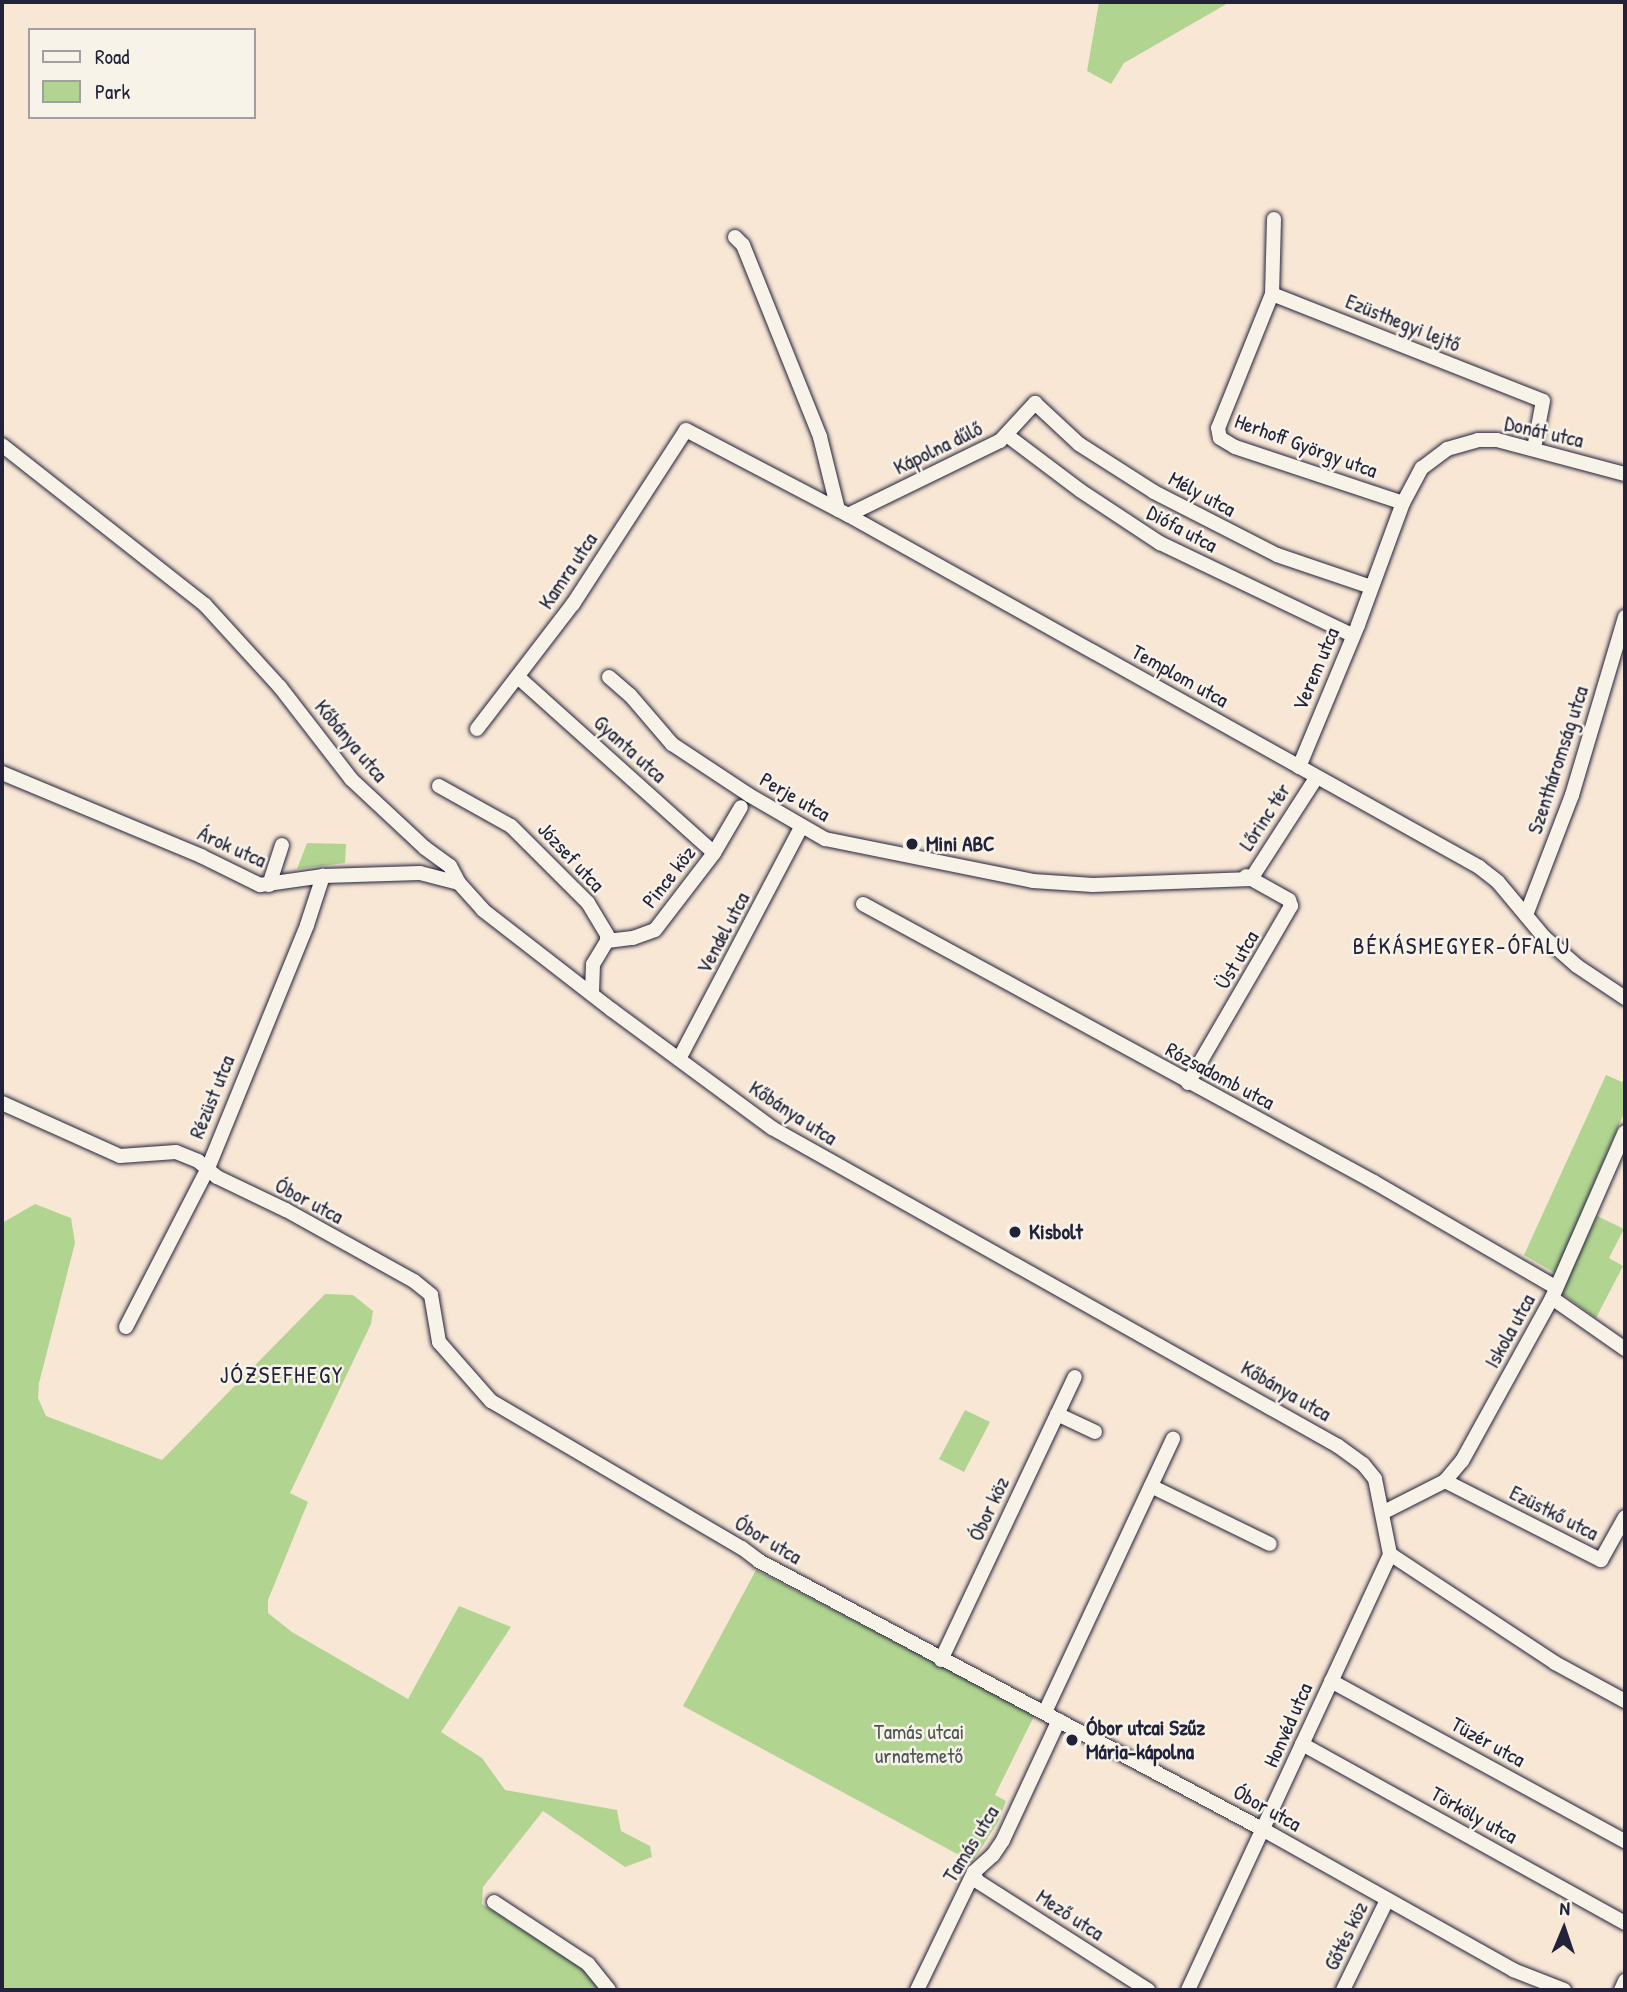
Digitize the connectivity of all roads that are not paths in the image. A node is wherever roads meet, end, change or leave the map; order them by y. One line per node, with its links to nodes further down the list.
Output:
1 (1274, 219): 3 (street)
2 (735, 237): 11 (street)
3 (1272, 294): 8 (street, Ezüsthegyi lejtő); 10 (street, Herhoff György utca)
4 (1035, 403): 6 (street, Kápolna dűlő); 12 (street, Mély utca)
5 (686, 430): 11 (street, Templom utca); 16 (street, Kamra utca)
6 (1008, 436): 11 (street, Kápolna dűlő); 14 (street, Diófa utca)
7 (2, 445): 29 (street, Kőbánya utca)
8 (1534, 449): 9 (street, Donát utca); 10 (street, Donát utca)
9 (1625, 474)
10 (1403, 503): 12 (street, Donát utca)
11 (843, 512): 19 (street, Templom utca)
12 (1371, 587): 14 (street, Verem utca)
13 (1625, 617): 15 (street, Szentháromság utca)
14 (1352, 635): 19 (street, Verem utca)
15 (1620, 655): 32 (street, Szentháromság utca)
16 (517, 677): 18 (street, Kamra utca); 26 (street, Gyanta utca)
17 (609, 677): 24 (street, Perje utca)
18 (477, 729)
19 (1298, 767): 21 (street, Templom utca)
20 (2, 773): 30 (street, Árok utca)
21 (1316, 778): 28 (street, Lőrinc tér); 32 (street, Templom utca)
22 (439, 786): 33 (street, József utca)
23 (741, 807): 26 (street, Pince köz)
24 (802, 826): 28 (street, Perje utca); 36 (street, Vendel utca)
25 (282, 845): 30 (street)
26 (715, 853): 33 (street, Pince köz)
27 (323, 876): 29 (street, Árok utca); 30 (street, Árok utca); 40 (street, Rézüst utca)
28 (1248, 878): 37 (street, Üst utca)
29 (459, 883): 34 (street, Kőbánya utca)
30 (269, 885)
31 (863, 904): 37 (street, Rózsadomb utca)
32 (1526, 915): 35 (street, Templom utca)
33 (607, 941): 34 (street)
34 (592, 994): 36 (street, Kőbánya utca)
35 (1625, 998)
36 (679, 1059): 50 (street, Kőbánya utca)
37 (1188, 1083): 41 (street, Rózsadomb utca)
38 (2, 1103): 40 (street, Óbor utca)
39 (1625, 1132): 41 (street, Iskola utca)
40 (208, 1168): 42 (street, Rézüst utca); 54 (street, Óbor utca)
41 (1554, 1292): 43 (street, Rózsadomb utca); 48 (street, Iskola utca)
42 (126, 1327)
43 (1625, 1349)
44 (1075, 1377): 45 (street, Óbor köz)
45 (1058, 1414): 46 (street); 54 (street, Óbor köz)
46 (1095, 1432)
47 (1173, 1438): 49 (street)
48 (1445, 1481): 50 (street, Iskola utca); 51 (street, Ezüstkő utca)
49 (1151, 1486): 52 (street); 57 (street)
50 (1384, 1512): 53 (street, Kőbánya utca)
51 (1625, 1517)
52 (1270, 1544)
53 (1390, 1554): 55 (street, Honvéd utca); 56 (street)
54 (941, 1660): 57 (street, Óbor utca)
55 (1331, 1681): 59 (street, Honvéd utca); 61 (street, Tüzér utca)
56 (1625, 1701)
57 (1045, 1712): 58 (street, Óbor utca)
58 (1059, 1720): 60 (street, Óbor utca); 62 (street, Tamás utca)
59 (1302, 1744): 60 (street, Honvéd utca); 65 (street, Törköly utca)
60 (1264, 1830): 63 (street, Óbor utca); 70 (street, Honvéd utca)
61 (1625, 1841)
62 (974, 1872): 68 (street, Tamás utca); 69 (street, Mező utca)
63 (1387, 1900): 71 (street, Gőtés köz); 72 (street, Óbor utca)
64 (494, 1902): 67 (street)
65 (1625, 1923)
66 (1625, 1981): 73 (street)
67 (609, 1990)
68 (917, 1990)
69 (1147, 1990)
70 (1188, 1990)
71 (1343, 1990)
72 (1564, 1990)
73 (1621, 1990)

